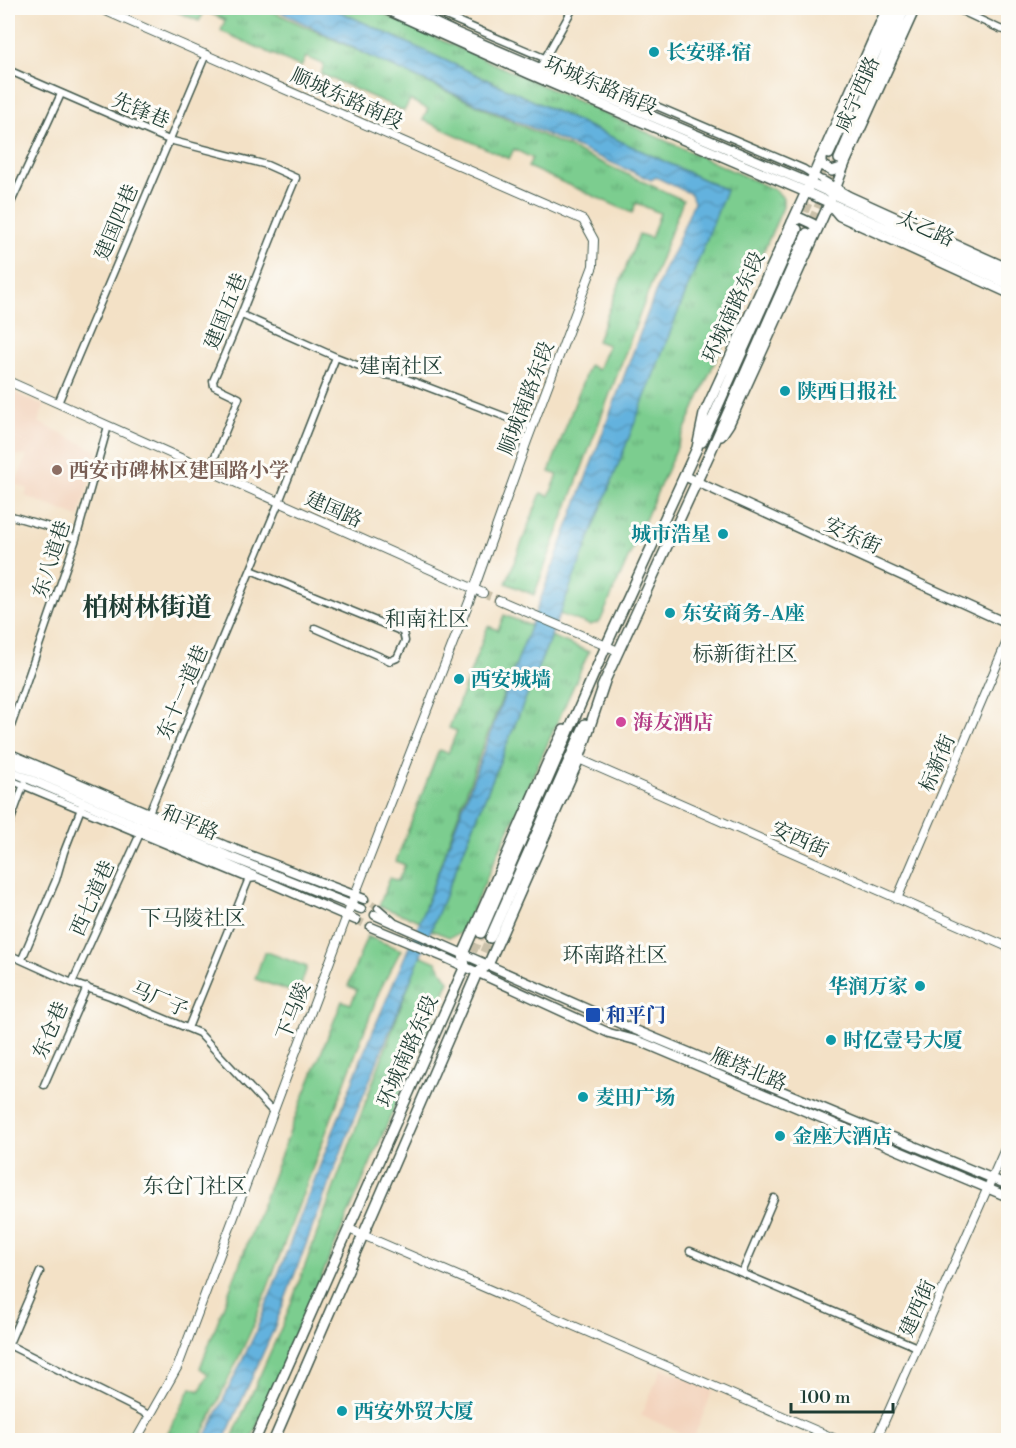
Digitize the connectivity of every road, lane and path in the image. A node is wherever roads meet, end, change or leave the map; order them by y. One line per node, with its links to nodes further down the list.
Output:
1 (99, 8): 12 (street, 顺城东路南段)
2 (383, 8): 22 (main road, 环城东路南段)
3 (403, 8): 14 (main road, 环城东路南段)
4 (427, 8): 13 (street)
5 (573, 8): 13 (street)
6 (887, 8): 18 (main road, 咸宁西路)
7 (896, 8): 18 (main road, 咸宁西路)
8 (905, 8): 19 (main road, 咸宁西路)
9 (915, 8): 19 (main road, 咸宁西路)
10 (955, 8): 11 (street)
11 (1008, 31)
12 (206, 54): 17 (street, 建国四巷); 25 (street, 顺城东路南段)
13 (545, 58): 14 (street); 22 (street)
14 (539, 69): 22 (main road, 环城东路南段)
15 (8, 70): 16 (street, 先锋巷)
16 (62, 94): 17 (street, 先锋巷); 24 (street)
17 (169, 140): 20 (street, 先锋巷); 35 (street, 建国四巷)
18 (825, 154): 19 (main road); 22 (main road, 咸宁西路)
19 (842, 161): 23 (main road, 咸宁西路)
20 (267, 165): 32 (street, 建国五巷)
21 (823, 181): 22 (street); 23 (main road)
22 (809, 184): 23 (main road); 26 (main road, 环城南路东段)
23 (833, 196): 27 (main road, 环城南路东段); 28 (main road); 29 (main road, 太乙路); 30 (main road, 太乙路); 31 (main road)
24 (8, 209)
25 (583, 220): 37 (street, 顺城南路东段)
26 (794, 226): 27 (main road); 39 (main road, 环城南路东段)
27 (811, 233): 40 (main road, 环城南路东段)
28 (1008, 268)
29 (1008, 275)
30 (1008, 284)
31 (1008, 292)
32 (242, 315): 33 (street); 38 (street, 建国五巷)
33 (336, 357): 37 (street); 41 (street, 东十一道巷)
34 (8, 381): 35 (street, 建国路)
35 (58, 404): 36 (street, 建国路)
36 (108, 426): 38 (street, 建国路); 43 (street, 东八道巷)
37 (532, 427): 45 (street, 顺城南路东段)
38 (209, 471): 41 (street, 建国路)
39 (684, 476): 40 (main road, 安东街); 51 (main road, 环城南路东段)
40 (696, 482): 48 (main road, 安东街); 52 (main road, 环城南路东段)
41 (279, 502): 44 (street, 东十一道巷); 45 (street, 建国路)
42 (8, 514): 43 (street)
43 (76, 539): 55 (street, 东八道巷)
44 (251, 570): 49 (street); 63 (street, 东十一道巷)
45 (474, 589): 46 (street, 建国路); 66 (street, 下马陵)
46 (483, 593)
47 (500, 600): 51 (street)
48 (1008, 624)
49 (315, 628)
50 (1008, 639): 68 (street, 标新街)
51 (606, 646): 52 (street); 53 (main road, 环城南路东段)
52 (618, 651): 54 (main road, 环城南路东段)
53 (593, 678): 54 (main road, 环城南路东段); 77 (main road, 环城南路东段)
54 (605, 681): 57 (main road, 环城南路东段)
55 (8, 735)
56 (8, 753): 63 (main road)
57 (579, 759): 68 (street, 安西街); 79 (main road, 环城南路东段)
58 (8, 761): 63 (main road, 和平路)
59 (8, 770): 61 (main road, 和平路)
60 (8, 779): 61 (street)
61 (25, 782): 62 (main road, 和平路); 64 (street)
62 (83, 806): 63 (main road, 和平路); 78 (street)
63 (144, 824): 65 (main road, 和平路); 66 (main road); 69 (main road, 和平路); 82 (street, 西七道巷)
64 (8, 828)
65 (250, 876): 72 (main road, 和平路); 84 (street)
66 (355, 895): 67 (main road); 69 (street, 下马陵)
67 (364, 899)
68 (897, 899): 75 (street, 安西街)
69 (351, 905): 70 (main road, 和平路); 72 (street, 下马陵)
70 (361, 909)
71 (377, 911): 77 (main road, 雁塔北路)
72 (347, 916): 73 (main road, 和平路); 86 (street, 下马陵)
73 (356, 920)
74 (371, 927): 80 (main road)
75 (1008, 947)
76 (8, 954): 78 (street, 马厂子)
77 (463, 954): 79 (main road, 雁塔北路); 80 (main road)
78 (22, 959): 82 (street, 马厂子)
79 (488, 965): 81 (main road); 88 (main road, 雁塔北路)
80 (465, 966): 81 (main road); 93 (main road, 环城南路东段)
81 (477, 973): 90 (main road, 雁塔北路); 94 (main road, 环城南路东段)
82 (72, 983): 83 (street, 马厂子)
83 (87, 987): 84 (street, 马厂子); 85 (street, 东仓巷)
84 (188, 1028): 86 (street, 马厂子)
85 (44, 1085)
86 (273, 1112): 100 (street, 下马陵)
87 (1008, 1142): 88 (street, 建西街)
88 (992, 1178): 89 (main road, 雁塔北路); 90 (street, 建西街)
89 (1008, 1185)
90 (987, 1188): 91 (main road, 雁塔北路); 99 (street, 建西街)
91 (1008, 1197)
92 (774, 1198): 97 (street)
93 (348, 1229): 94 (street); 102 (main road, 环城南路东段)
94 (363, 1236): 103 (main road, 环城南路东段); 104 (street)
95 (690, 1251): 97 (street)
96 (40, 1272): 98 (street)
97 (742, 1273): 99 (street)
98 (8, 1346): 100 (street)
99 (917, 1347): 105 (street, 建西街)
100 (149, 1415): 101 (street, 下马陵)
101 (136, 1440)
102 (255, 1440)
103 (274, 1440)
104 (838, 1440)
105 (876, 1440)

